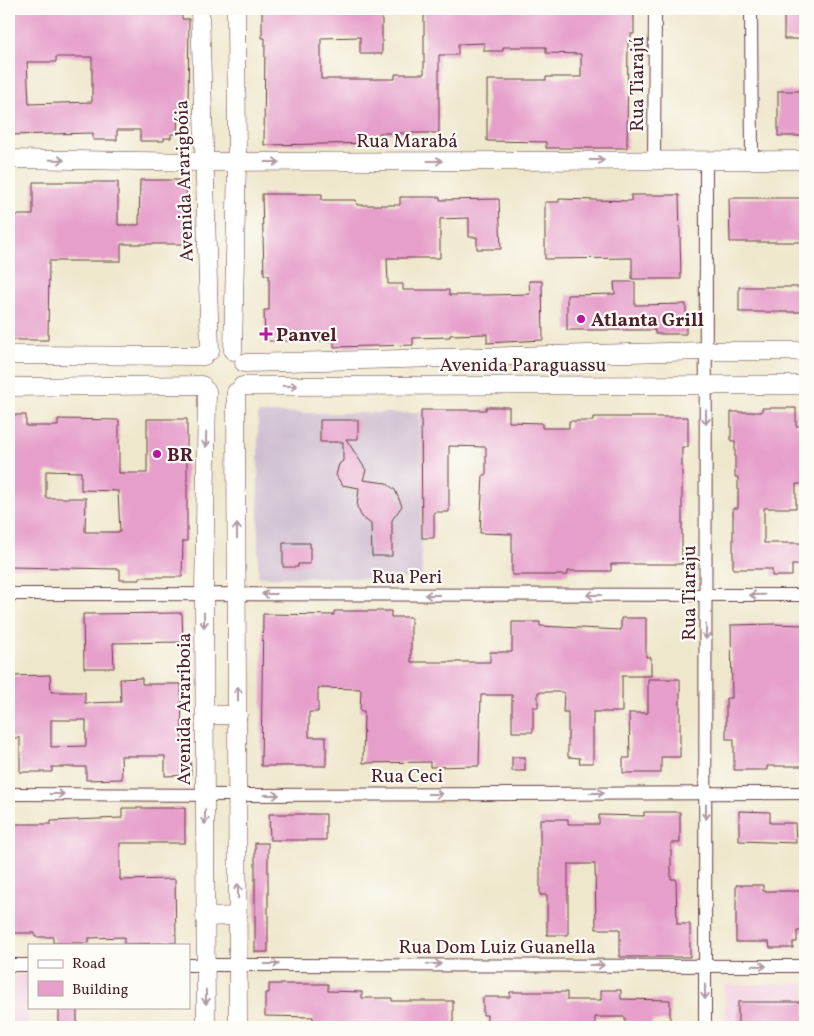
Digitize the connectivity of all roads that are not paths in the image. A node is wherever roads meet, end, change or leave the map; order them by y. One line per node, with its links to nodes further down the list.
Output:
1 (200, 9): 10 (main road, Avenida Ararigbóia)
2 (236, 9): 11 (main road)
3 (655, 9): 7 (street, Rua Tiarajú)
4 (751, 9): 8 (street)
5 (9, 159): 10 (main road, Rua Marabá, one-way to 10)
6 (706, 159): 7 (main road, Rua Marabá); 8 (main road, Rua Marabá); 12 (street, Rua Tiaraju)
7 (654, 160): 11 (main road, Rua Marabá, one-way to 7)
8 (752, 160): 9 (main road, Rua Marabá)
9 (805, 160)
10 (203, 162): 11 (main road, Rua Marabá); 14 (main road, Avenida Ararigbóia)
11 (237, 162): 16 (main road)
12 (706, 351): 13 (main road, Avenida Paraguassu); 16 (main road, Avenida Paraguassu); 17 (street, Rua Tiaraju)
13 (805, 351)
14 (207, 354): 15 (main road); 16 (main road); 20 (main road)
15 (9, 355)
16 (239, 357): 21 (main road)
17 (706, 385): 18 (main road, Avenida Paraguassu); 21 (main road, Avenida Paraguassu, one-way to 17); 26 (street, Rua Tiaraju, one-way to 26)
18 (805, 385)
19 (9, 387): 20 (main road)
20 (204, 388): 21 (main road); 23 (main road, Avenida Arariboia, one-way to 23)
21 (239, 389): 24 (main road, one-way to 21)
22 (9, 594): 23 (street, Rua Peri)
23 (204, 594): 24 (street, Rua Peri); 27 (main road, Avenida Arariboia, one-way to 27)
24 (238, 594): 26 (street, Rua Peri, one-way to 24); 28 (main road, one-way to 24)
25 (805, 595): 26 (street, Rua Peri, one-way to 26)
26 (706, 596): 29 (street, Rua Tiaraju, one-way to 29)
27 (205, 715): 28 (main road); 32 (main road, Avenida Arariboia)
28 (238, 715): 33 (main road)
29 (706, 792): 30 (street, Rua Ceci); 33 (street, Rua Ceci, one-way to 29); 40 (street, Rua Tiaraju, one-way to 40)
30 (805, 792)
31 (9, 794): 32 (street, Rua Ceci, one-way to 32)
32 (205, 795): 33 (street, Rua Ceci); 35 (main road, Avenida Arariboia, one-way to 35)
33 (238, 795): 34 (main road, one-way to 33)
34 (238, 916): 35 (main road); 38 (main road)
35 (205, 917): 39 (main road, Avenida Arariboia)
36 (9, 964): 37 (street)
37 (28, 964)
38 (238, 964): 39 (street, Rua Dom Luiz Guanella); 40 (street, Rua Dom Luiz Guanella, one-way to 40); 43 (main road)
39 (197, 965): 42 (main road, Avenida Arariboia, one-way to 42)
40 (706, 965): 41 (street, Rua Dom Luiz Guanella, one-way to 41); 44 (street, Rua Tiaraju, one-way to 44)
41 (805, 966)
42 (206, 1027)
43 (238, 1027)
44 (705, 1027)

